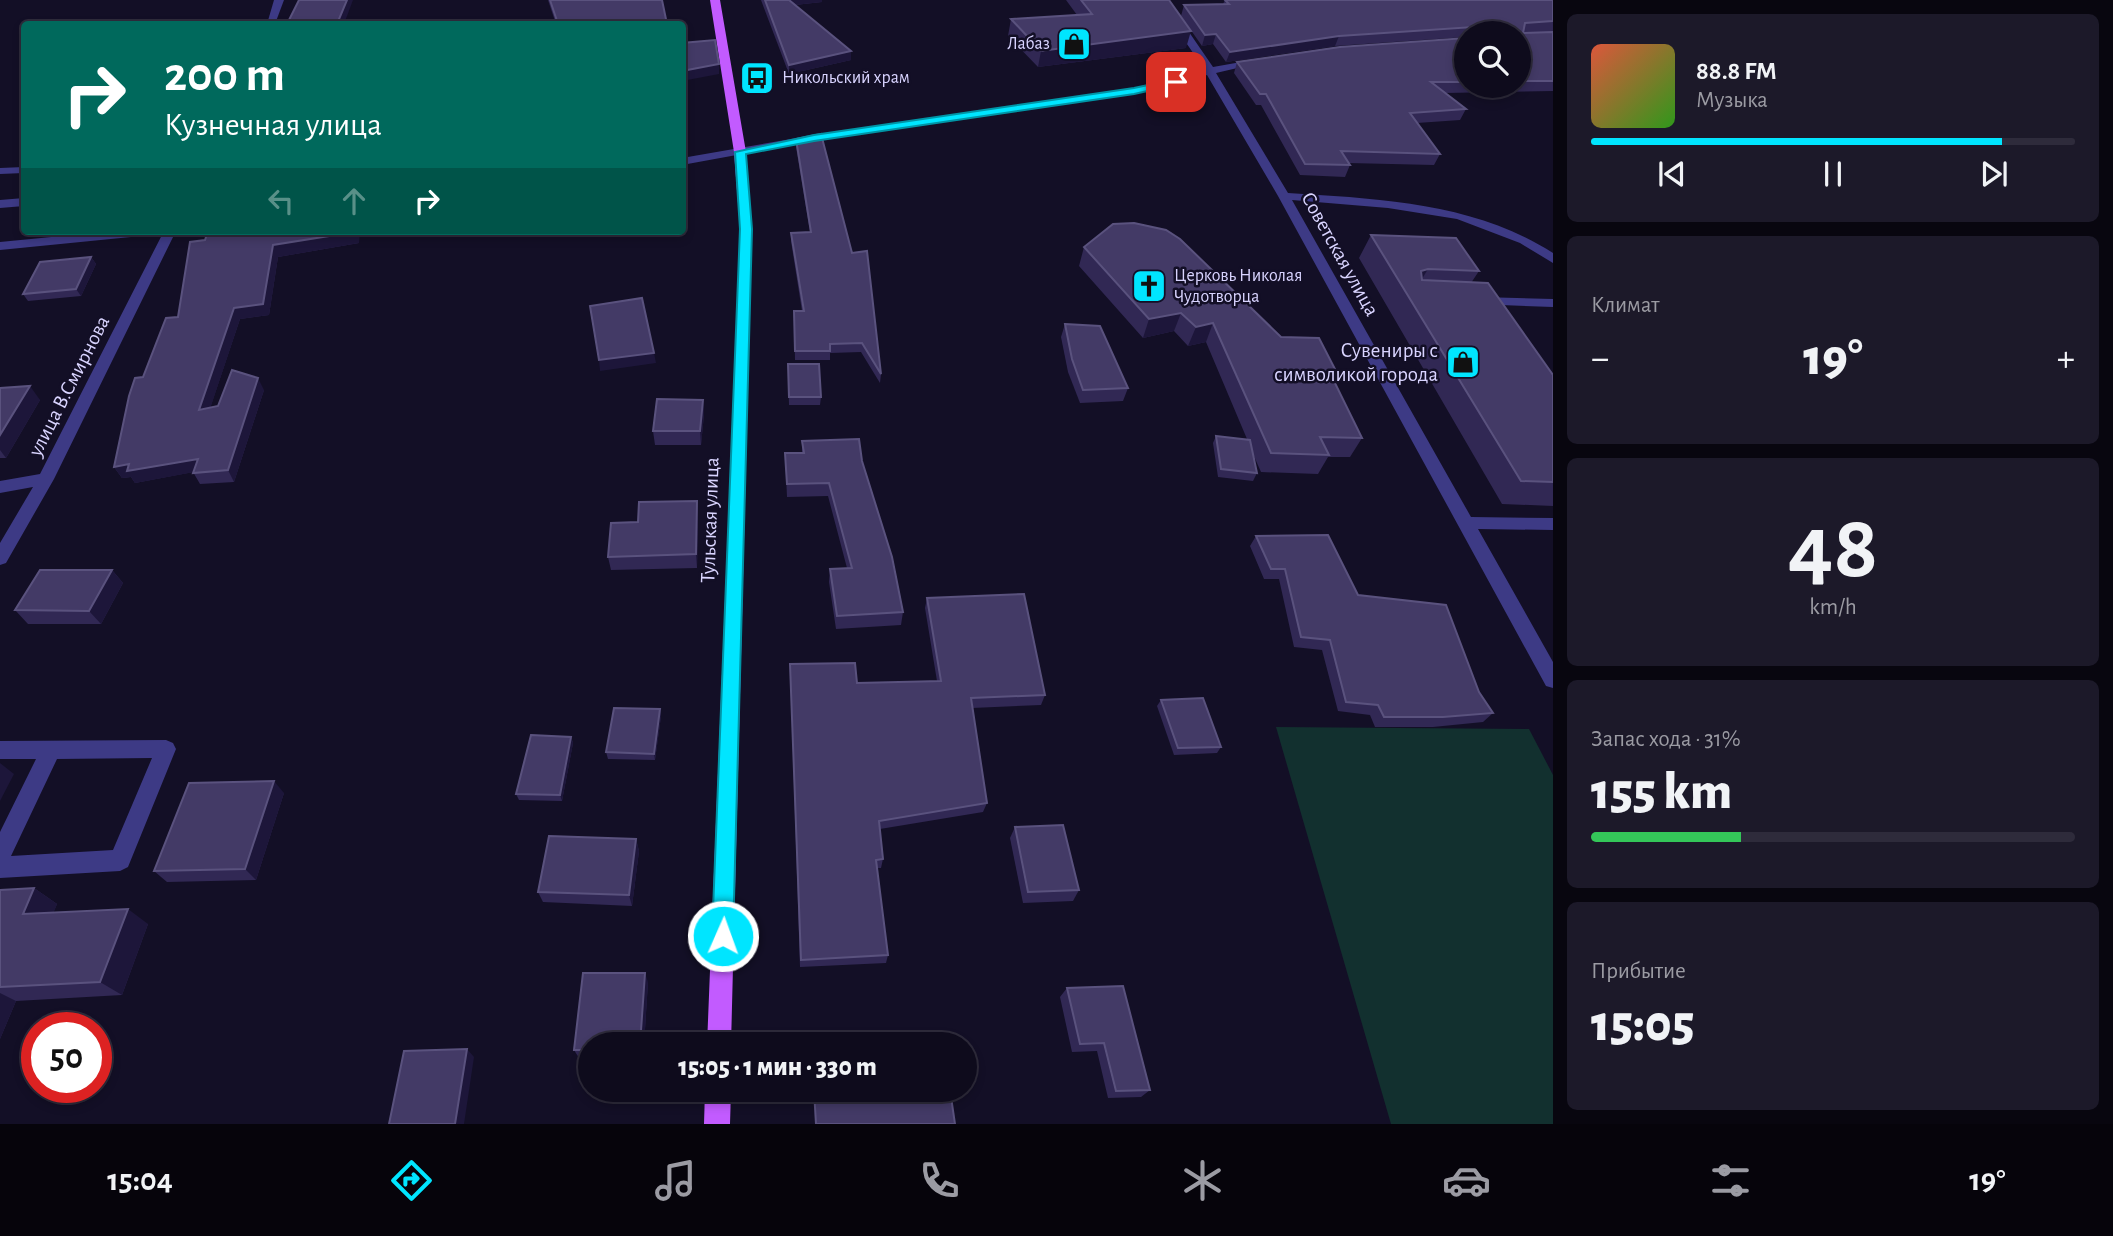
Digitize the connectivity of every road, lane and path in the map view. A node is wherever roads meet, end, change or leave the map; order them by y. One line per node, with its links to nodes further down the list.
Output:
1 (279, 0): 4 (street)
2 (715, 0): 7 (main road, Тульская улица)
3 (1162, 0): 6 (street, Советская улица)
4 (272, 21)
5 (1275, 60): 6 (street)
6 (1210, 71): 7 (street); 11 (street, Советская улица)
7 (740, 152): 8 (street); 30 (main road, Тульская улица)
8 (686, 161)
9 (21, 170): 10 (street)
10 (0, 171)
11 (1284, 197): 17 (street); 22 (street, Советская улица)
12 (21, 202): 13 (street)
13 (0, 204)
14 (111, 235): 16 (street)
15 (168, 235): 20 (street, улица В.Смирнова)
16 (0, 246)
17 (1553, 259)
18 (1470, 301): 19 (street)
19 (1553, 303)
20 (46, 479): 21 (street); 24 (street, улица В.Смирнова)
21 (0, 486)
22 (1467, 523): 23 (street); 25 (street, Советская улица)
23 (1553, 524)
24 (0, 558)
25 (1553, 680)
26 (0, 750): 27 (street)
27 (51, 750): 28 (street); 29 (street)
28 (0, 855)
29 (0, 867)
30 (719, 1032)
31 (717, 1102): 32 (main road)
32 (716, 1124)

